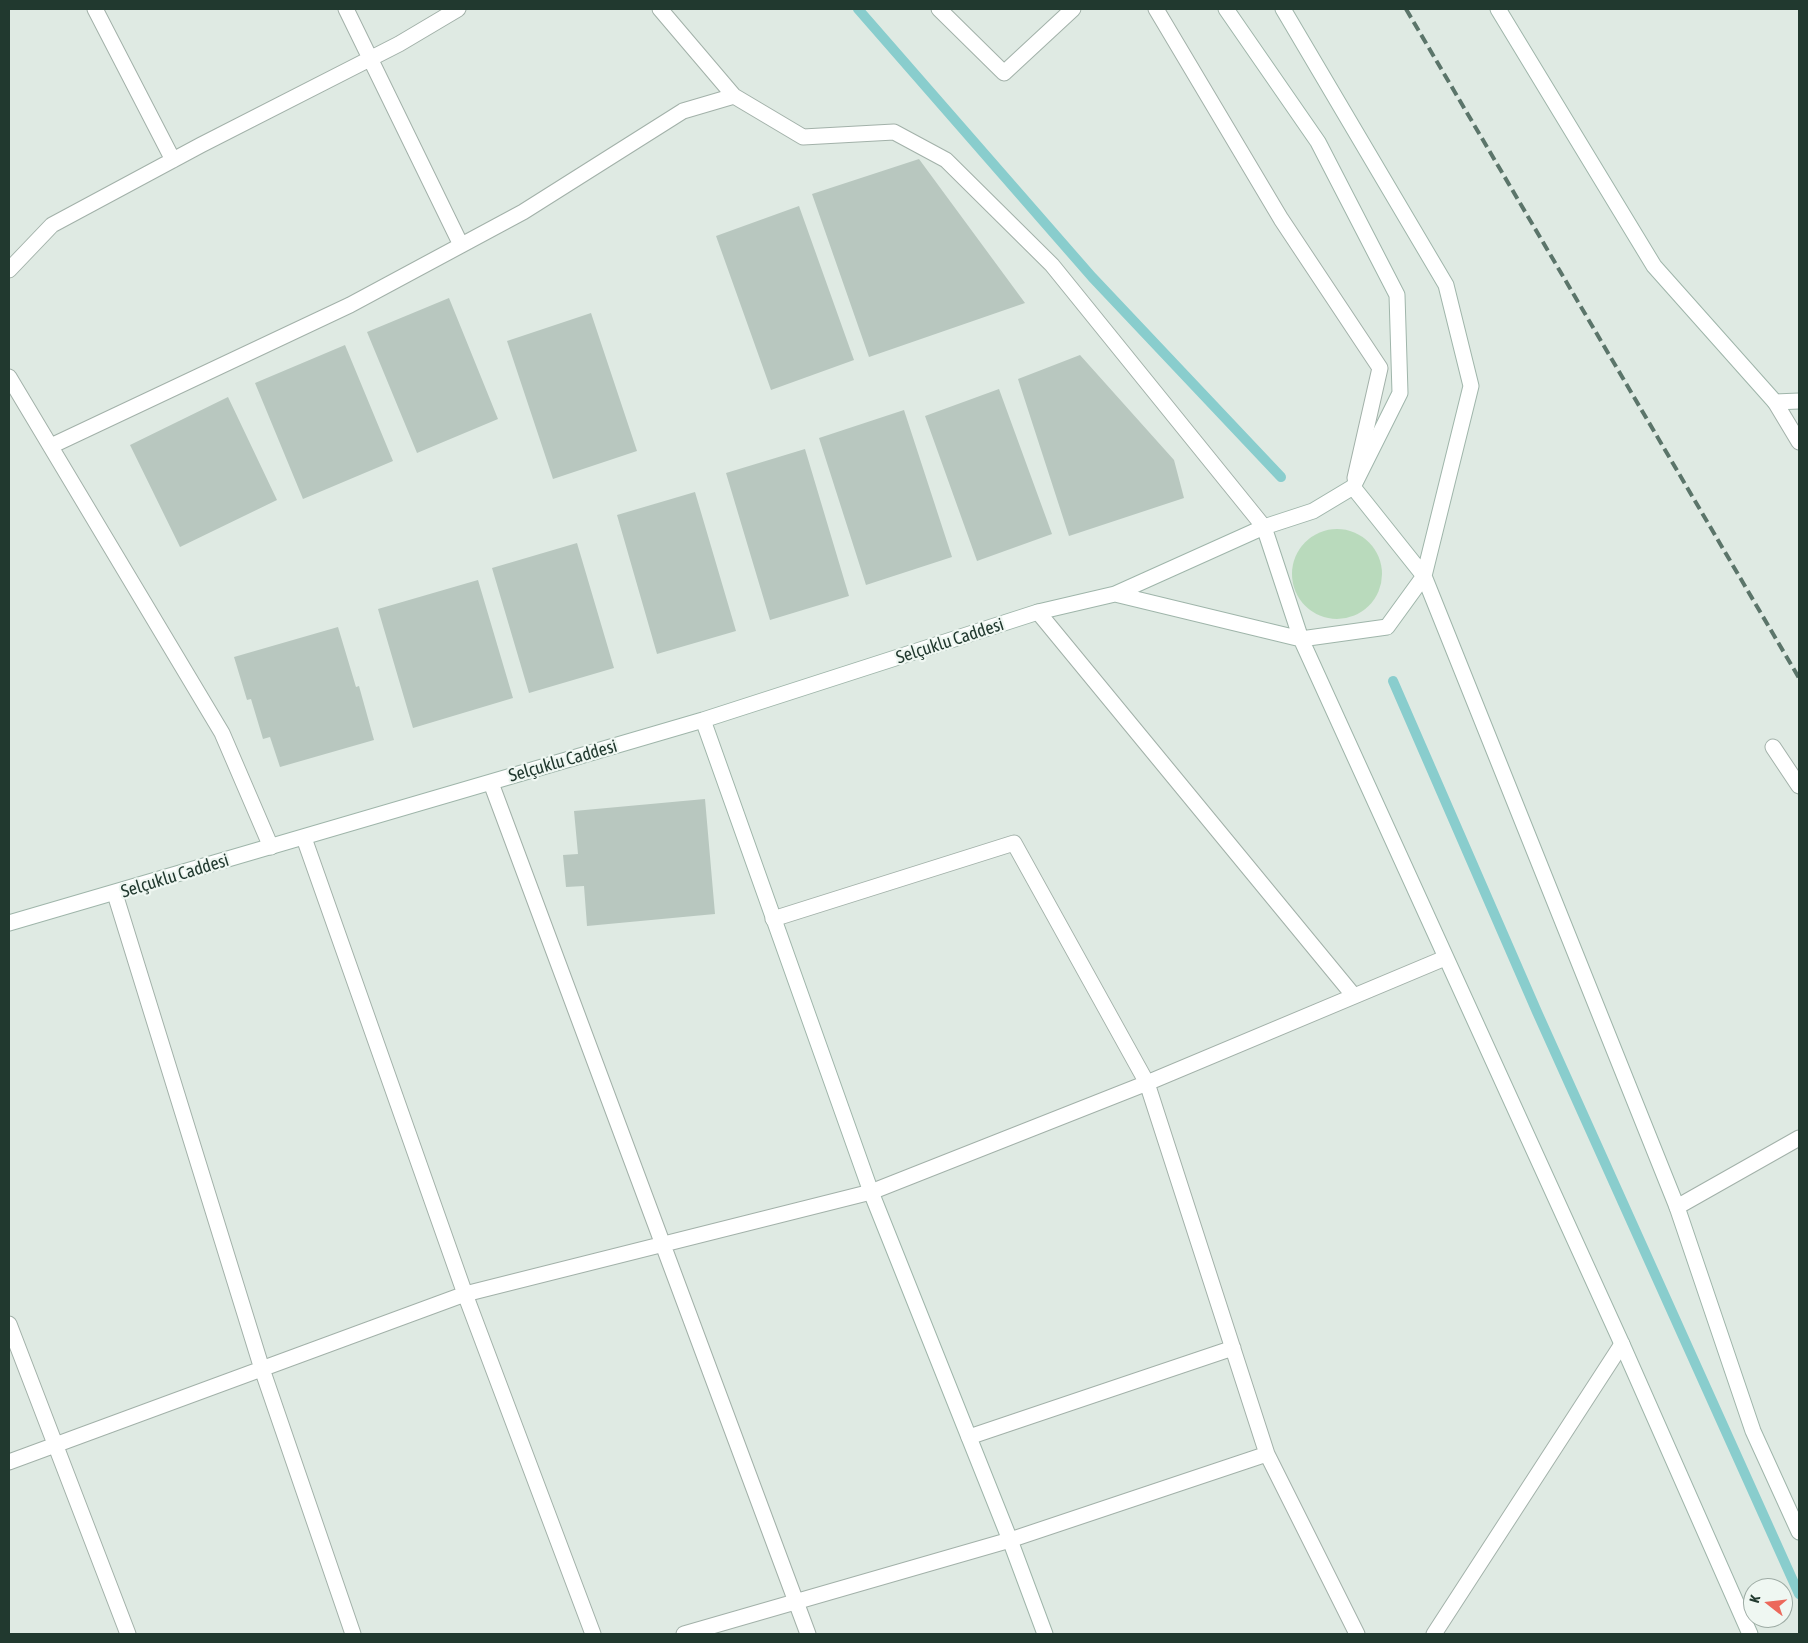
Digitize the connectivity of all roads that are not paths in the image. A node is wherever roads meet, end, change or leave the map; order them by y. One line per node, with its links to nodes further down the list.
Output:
1 (95, 9): 13 (street)
2 (346, 9): 11 (street)
3 (458, 9): 11 (street)
4 (660, 9): 12 (street)
5 (940, 9): 6 (street)
6 (1073, 9)
7 (1156, 9): 22 (street)
8 (1226, 9): 22 (street)
9 (1283, 9): 24 (street)
10 (1498, 9): 19 (street)
11 (371, 58): 13 (street); 14 (street)
12 (734, 96): 14 (street); 23 (street)
13 (173, 160): 15 (street)
14 (461, 245): 21 (street)
15 (9, 270)
16 (9, 377): 21 (street)
17 (1799, 394): 19 (street)
18 (1799, 401): 19 (street)
19 (1775, 402): 20 (street)
20 (1799, 442)
21 (51, 446): 33 (street)
22 (1352, 487): 23 (street, Selçuklu Caddesi); 24 (street)
23 (1264, 527): 25 (street, Selçuklu Caddesi); 27 (street)
24 (1424, 576): 27 (street); 42 (street)
25 (1115, 594): 26 (street, Selçuklu Caddesi); 27 (street, Selçuklu Caddesi)
26 (1038, 612): 28 (street, Selçuklu Caddesi); 38 (street)
27 (1301, 639): 37 (street)
28 (703, 720): 30 (street, Selçuklu Caddesi); 35 (street)
29 (1773, 747): 31 (street)
30 (491, 783): 32 (street, Selçuklu Caddesi); 43 (street)
31 (1799, 786)
32 (304, 838): 33 (street, Selçuklu Caddesi); 44 (street)
33 (271, 847): 34 (street, Selçuklu Caddesi)
34 (115, 894): 36 (street, Selçuklu Caddesi); 48 (street)
35 (773, 920): 39 (street); 41 (street)
36 (9, 923)
37 (1444, 958): 38 (street); 46 (street)
38 (1354, 996): 39 (street)
39 (1147, 1082): 41 (street); 47 (street)
40 (1799, 1138): 42 (street)
41 (870, 1192): 43 (street); 49 (street)
42 (1677, 1207): 53 (street)
43 (663, 1244): 44 (street); 55 (street)
44 (465, 1294): 48 (street); 58 (street)
45 (9, 1324): 50 (street)
46 (1622, 1344): 63 (street); 64 (street)
47 (1233, 1348): 49 (street); 51 (street)
48 (262, 1369): 50 (street); 57 (street)
49 (969, 1438): 54 (street)
50 (55, 1444): 52 (street); 56 (street)
51 (1267, 1454): 54 (street); 62 (street)
52 (9, 1462)
53 (1799, 1532)
54 (1010, 1540): 55 (street); 61 (street)
55 (796, 1602): 59 (street); 60 (street)
56 (128, 1634)
57 (353, 1634)
58 (594, 1634)
59 (684, 1634)
60 (808, 1634)
61 (1045, 1634)
62 (1358, 1634)
63 (1434, 1634)
64 (1750, 1634)

